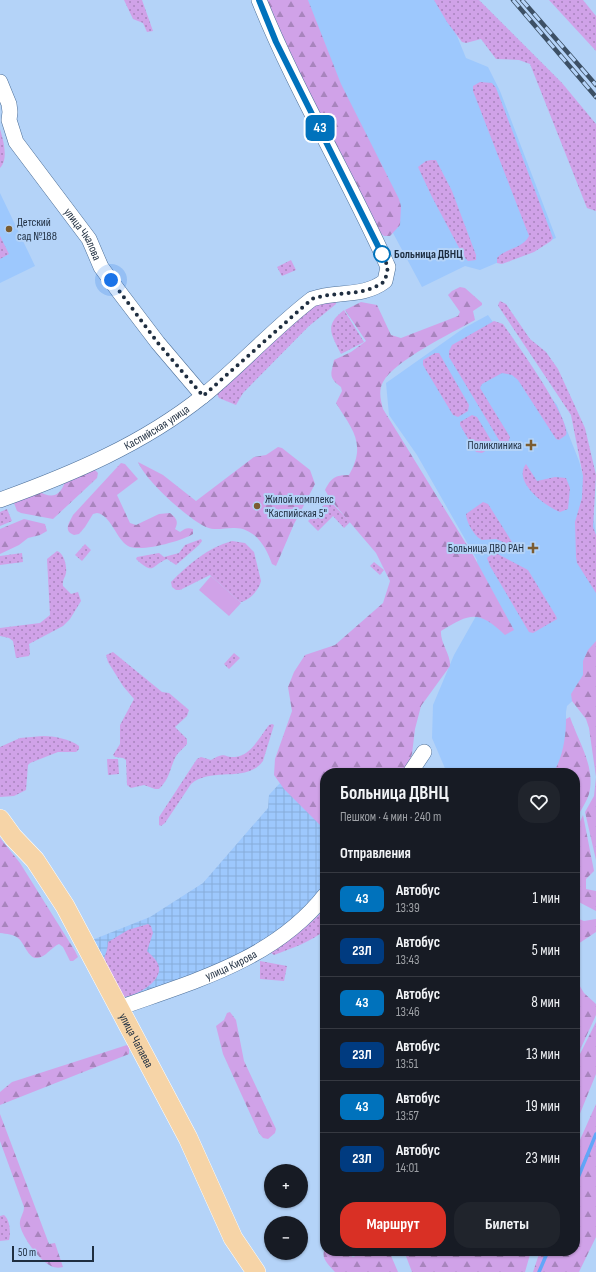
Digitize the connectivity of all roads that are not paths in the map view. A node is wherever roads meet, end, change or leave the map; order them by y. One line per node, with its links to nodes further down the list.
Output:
1 (259, 0): 3 (street, Каспийская улица)
2 (0, 82): 3 (street, улица Чкалова)
3 (203, 396): 4 (street, Каспийская улица)
4 (0, 500)
5 (424, 752): 6 (street)
6 (413, 768)
7 (0, 819): 9 (main road, улица Чапаева)
8 (320, 900): 9 (street, улица Кирова)
9 (119, 1008): 10 (main road, улица Чапаева)
10 (256, 1272)

